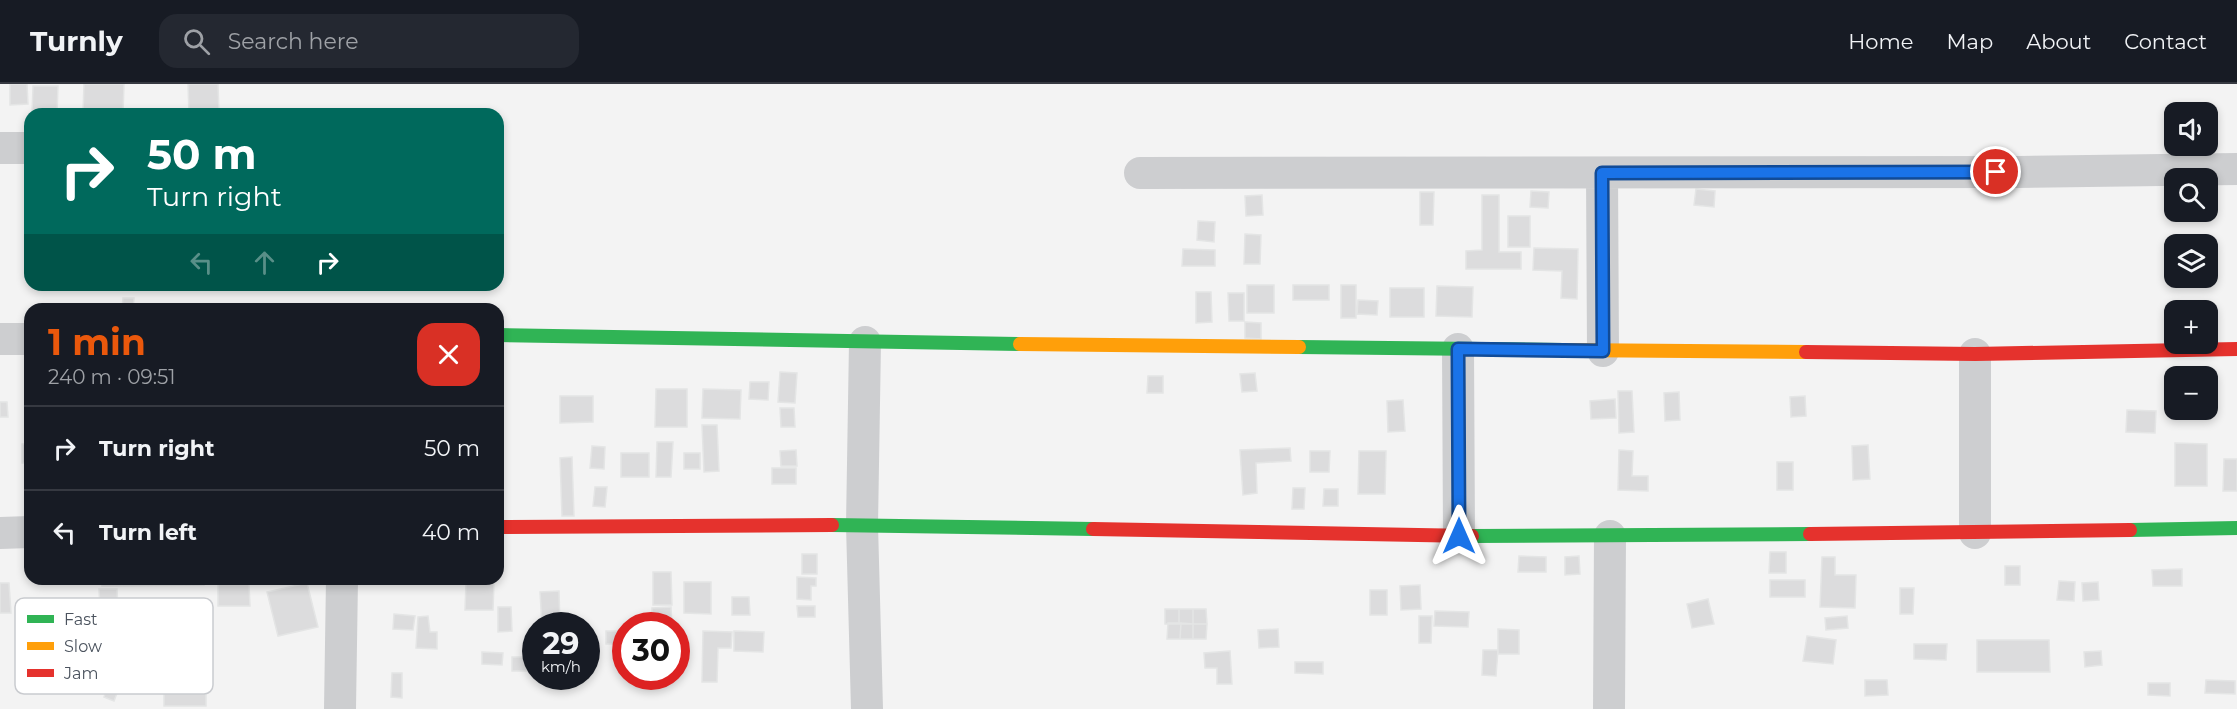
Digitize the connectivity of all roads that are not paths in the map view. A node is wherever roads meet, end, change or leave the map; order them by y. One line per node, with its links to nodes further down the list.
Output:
1 (0, 148): 2 (street)
2 (24, 148)
3 (2237, 169): 5 (street)
4 (1140, 173): 5 (street)
5 (1602, 173): 12 (street)
6 (504, 335): 9 (street)
7 (0, 339): 8 (street)
8 (24, 339)
9 (865, 342): 10 (street); 14 (street)
10 (1458, 349): 12 (street); 20 (street)
11 (2237, 349): 13 (street)
12 (1603, 351): 13 (street)
13 (1974, 354): 19 (street)
14 (862, 525): 15 (street); 20 (street); 24 (street)
15 (504, 527)
16 (2237, 528): 19 (street)
17 (24, 532): 18 (street)
18 (0, 533)
19 (1975, 533): 21 (street)
20 (1459, 536): 21 (street)
21 (1610, 536): 25 (street)
22 (342, 585): 23 (street)
23 (340, 709)
24 (867, 709)
25 (1609, 709)

